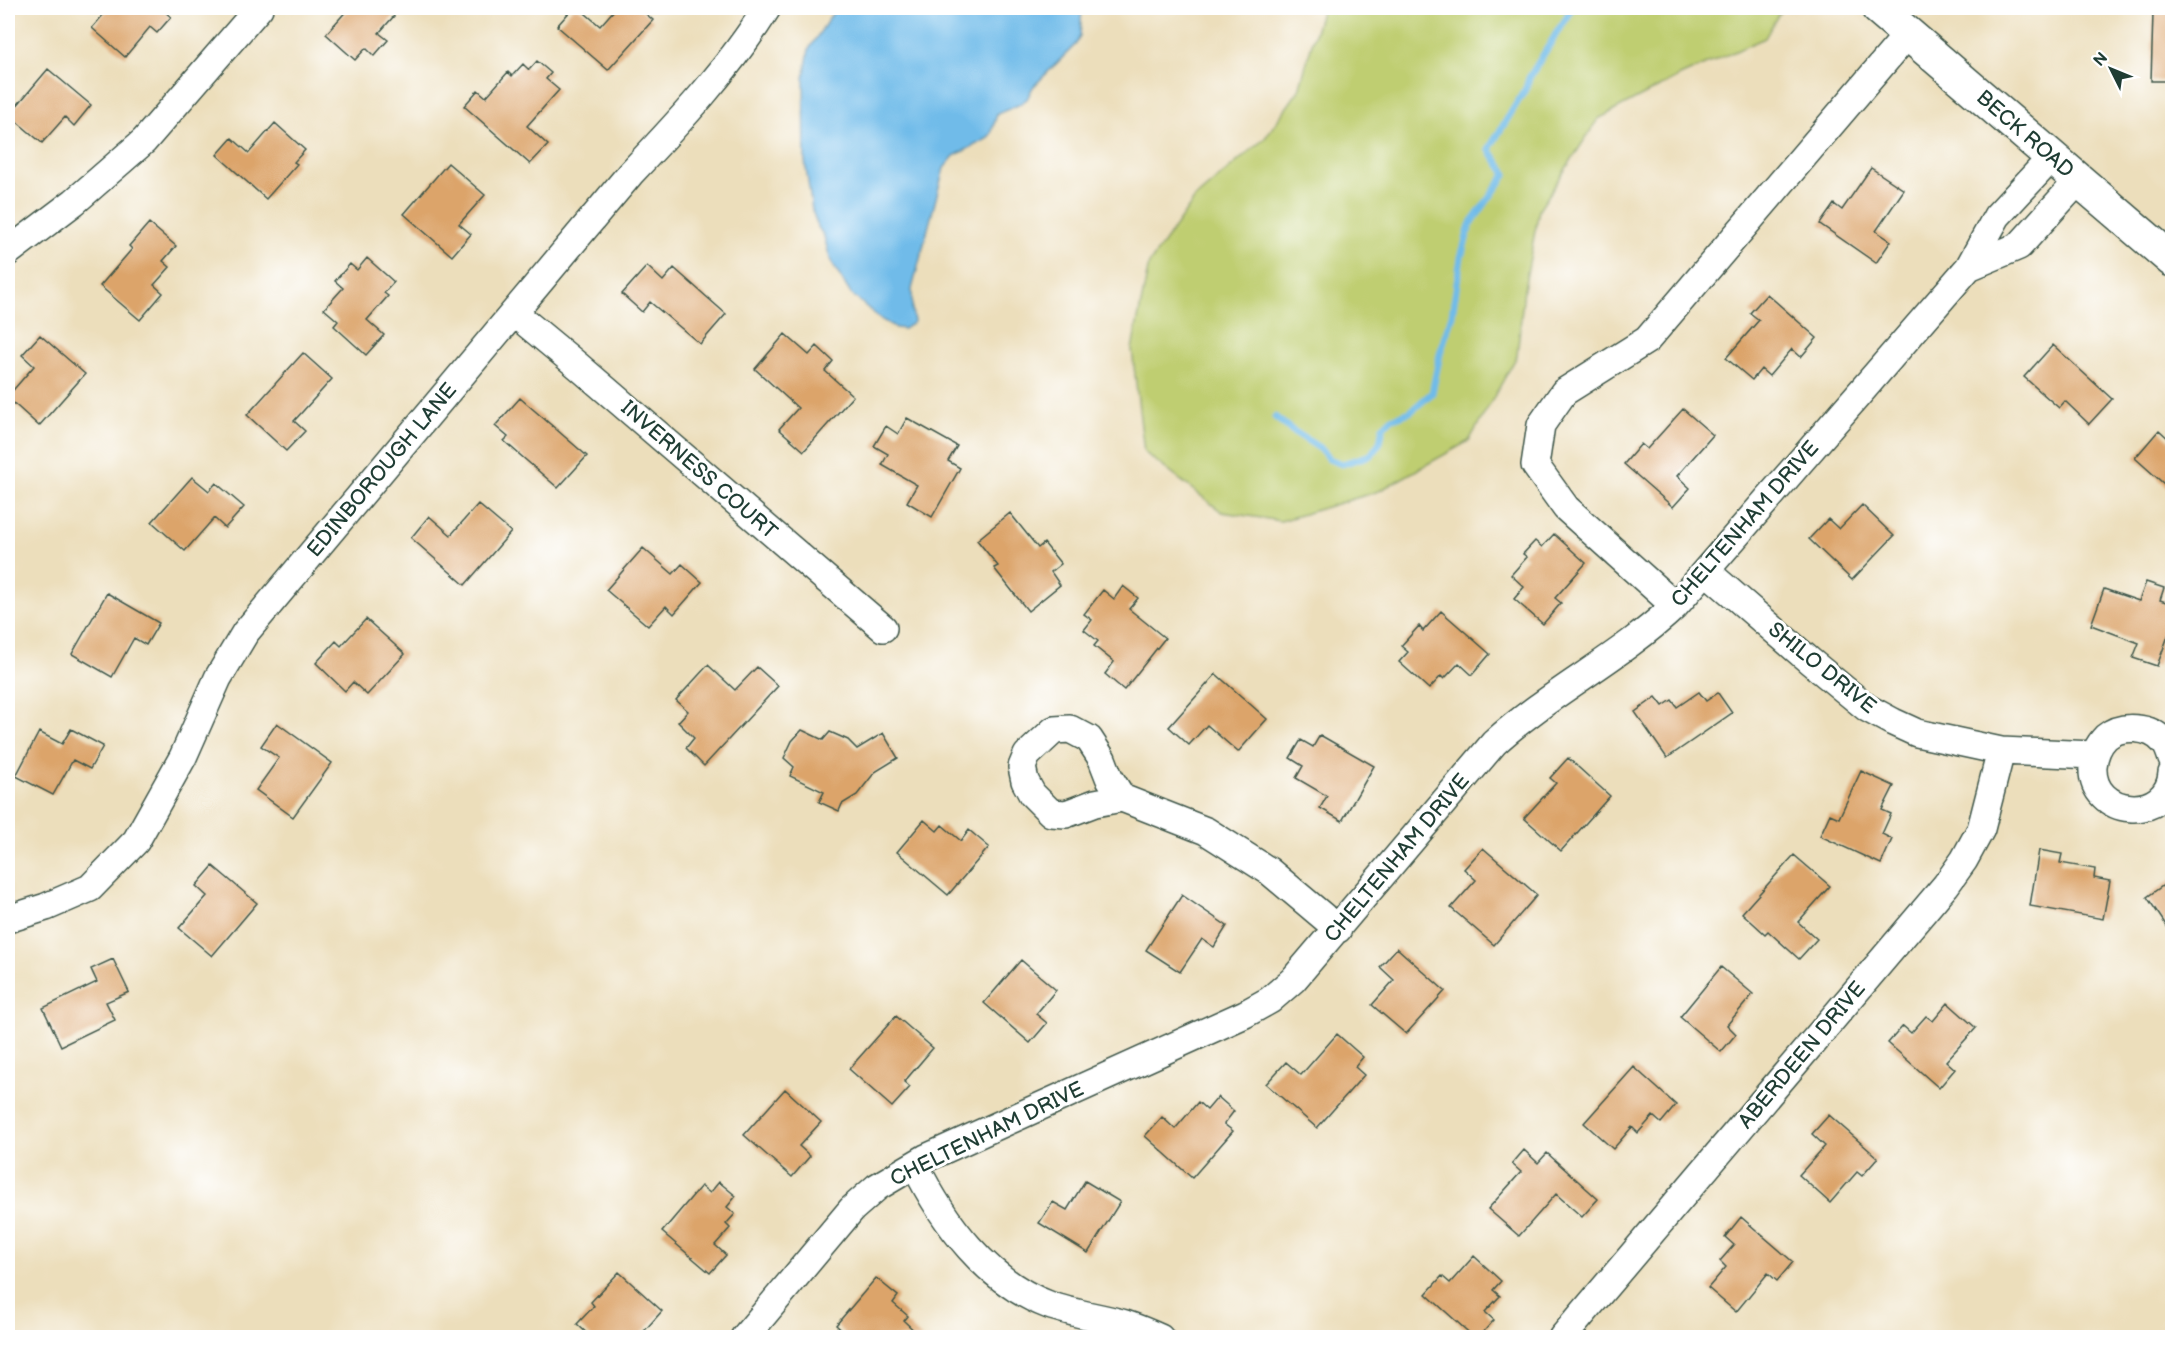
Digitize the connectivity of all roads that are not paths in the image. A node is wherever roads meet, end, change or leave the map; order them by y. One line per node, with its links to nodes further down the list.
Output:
1 (260, 8): 7 (street)
2 (767, 8): 10 (street, EDINBOROUGH LANE)
3 (1878, 8): 4 (main road, BECK ROAD)
4 (1908, 34): 5 (main road, BECK ROAD); 12 (street)
5 (2052, 157): 6 (main road, BECK ROAD); 9 (street, CHELTENHAM DRIVE)
6 (2079, 180): 8 (main road, BECK ROAD); 9 (street, CHELTENHAM DRIVE)
7 (8, 252)
8 (2172, 260)
9 (1969, 267): 11 (street, CHELTENHAM DRIVE)
10 (514, 313): 13 (street, INVERNESS COURT); 19 (street, EDINBOROUGH LANE)
11 (1706, 571): 12 (street, CHELTENHAM DRIVE); 14 (street, SHILO DRIVE)
12 (1675, 606): 20 (street, CHELTENHAM DRIVE)
13 (883, 628)
14 (2001, 751): 15 (street, SHILO DRIVE); 24 (street, ABERDEEN DRIVE)
15 (2094, 755): 16 (street); 17 (street)
16 (2172, 759)
17 (2172, 773)
18 (1122, 798): 20 (street)
19 (8, 919)
20 (1338, 929): 21 (street, CHELTENHAM DRIVE)
21 (915, 1165): 22 (street, CHELTENHAM DRIVE); 23 (street)
22 (744, 1338)
23 (1160, 1338)
24 (1562, 1338)

